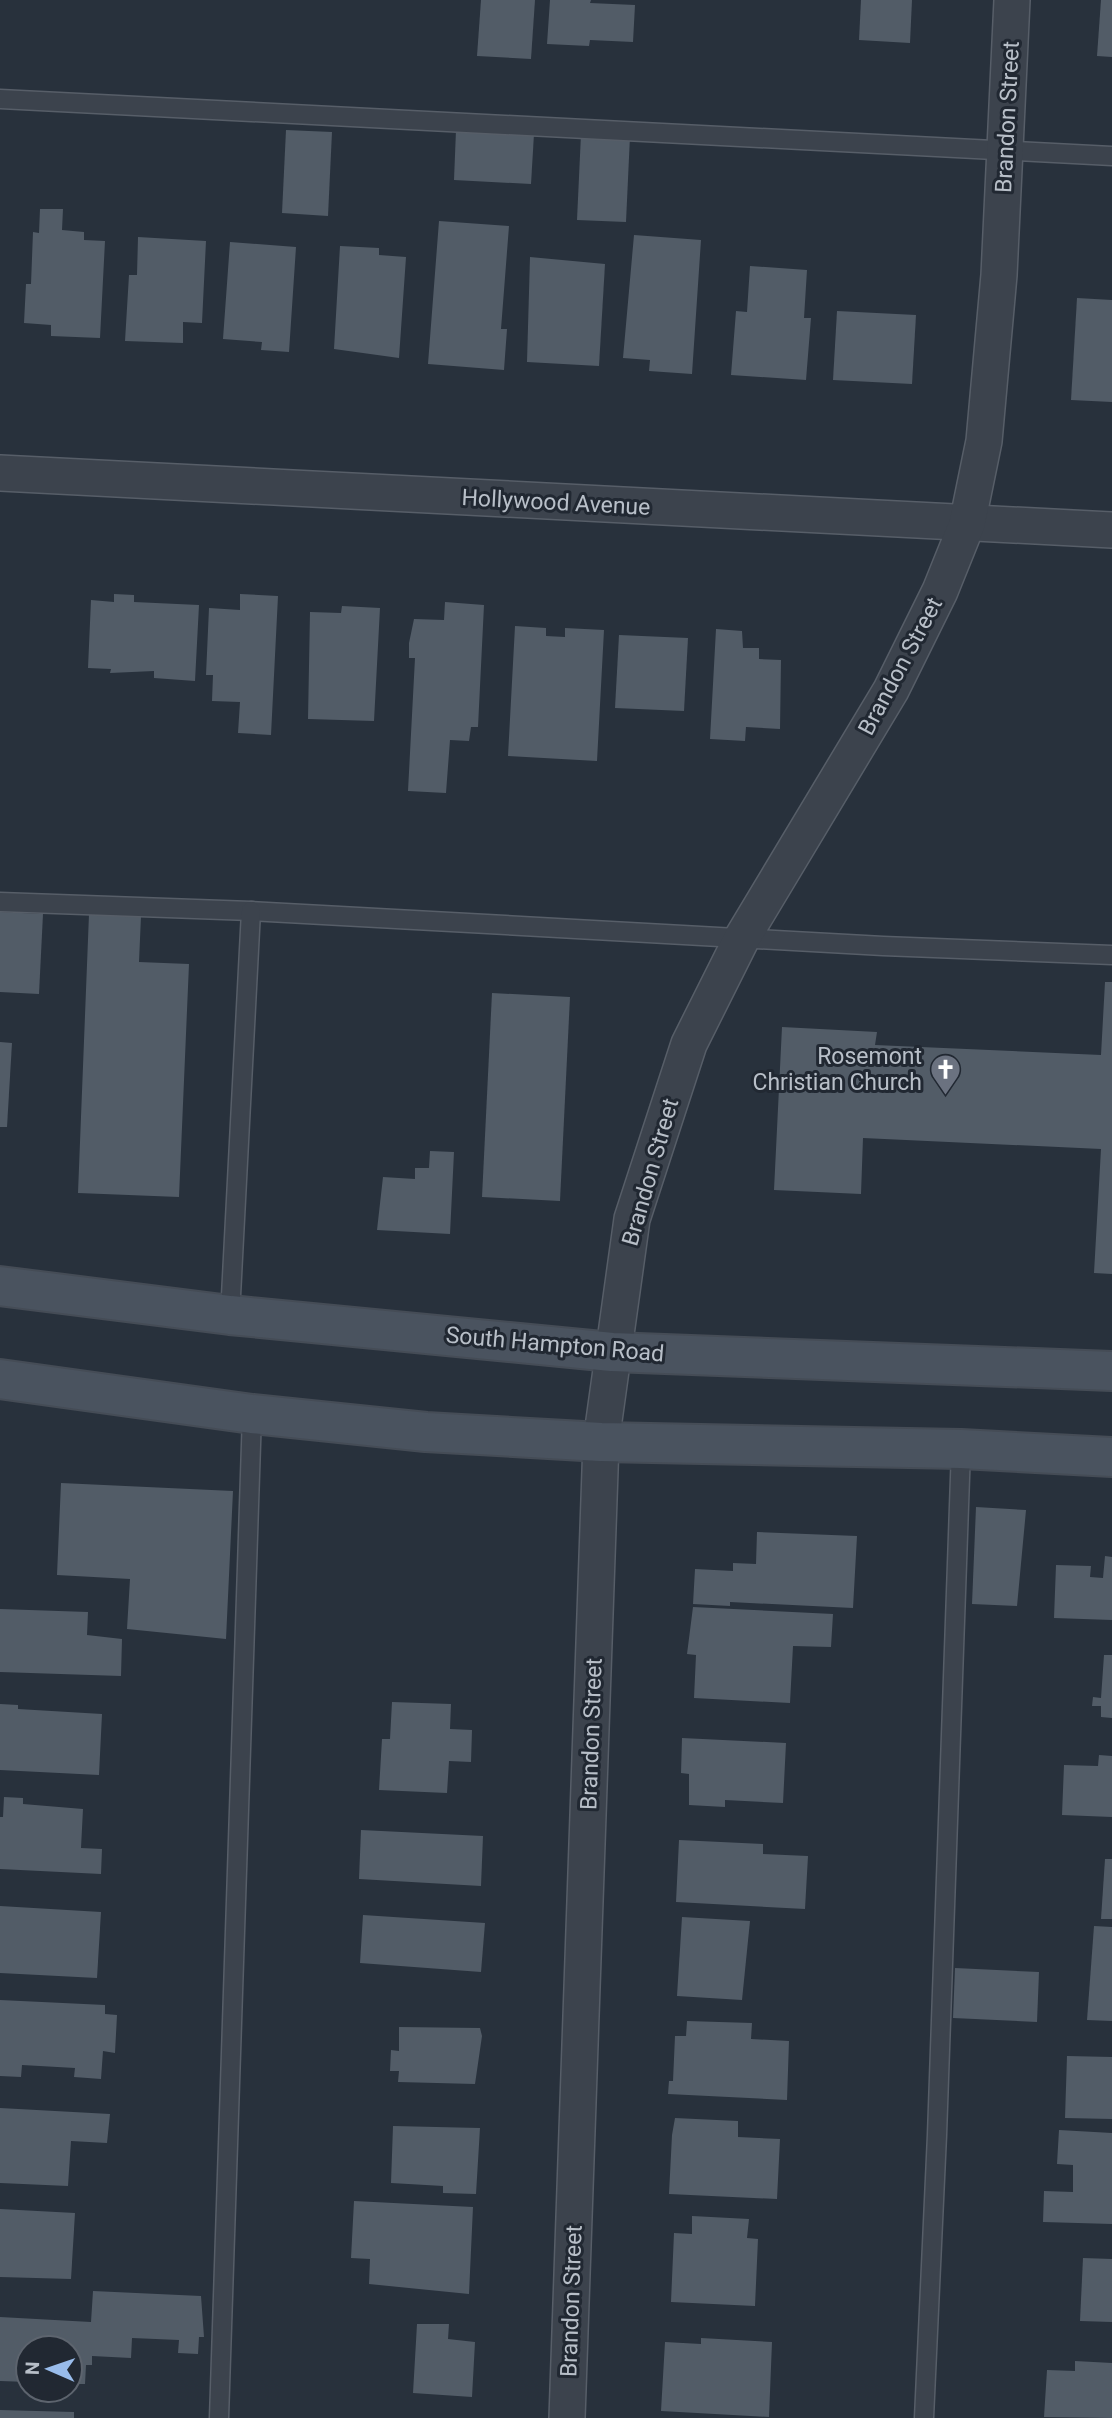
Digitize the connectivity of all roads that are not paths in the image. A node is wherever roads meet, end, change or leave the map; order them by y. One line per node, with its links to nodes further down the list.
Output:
1 (1012, 0): 3 (street, Brandon Street)
2 (0, 99): 3 (lane)
3 (1006, 151): 4 (lane); 6 (street, Brandon Street)
4 (1112, 156)
5 (0, 473): 6 (street, Hollywood Avenue)
6 (967, 524): 7 (street, Hollywood Avenue); 10 (street, Brandon Street)
7 (1112, 530)
8 (0, 902): 9 (lane)
9 (251, 911): 10 (lane); 13 (lane)
10 (742, 938): 11 (lane); 14 (street, Brandon Street)
11 (1112, 955)
12 (0, 1286): 13 (main road, South Hampton Road)
13 (230, 1315): 14 (main road, South Hampton Road)
14 (612, 1352): 15 (main road, South Hampton Road); 18 (street, Brandon Street)
15 (1112, 1371)
16 (0, 1380): 17 (main road)
17 (252, 1414): 18 (main road); 21 (lane)
18 (601, 1442): 19 (main road); 22 (street, Brandon Street)
19 (961, 1449): 20 (main road); 23 (lane)
20 (1112, 1457)
21 (219, 2418)
22 (567, 2418)
23 (924, 2418)

